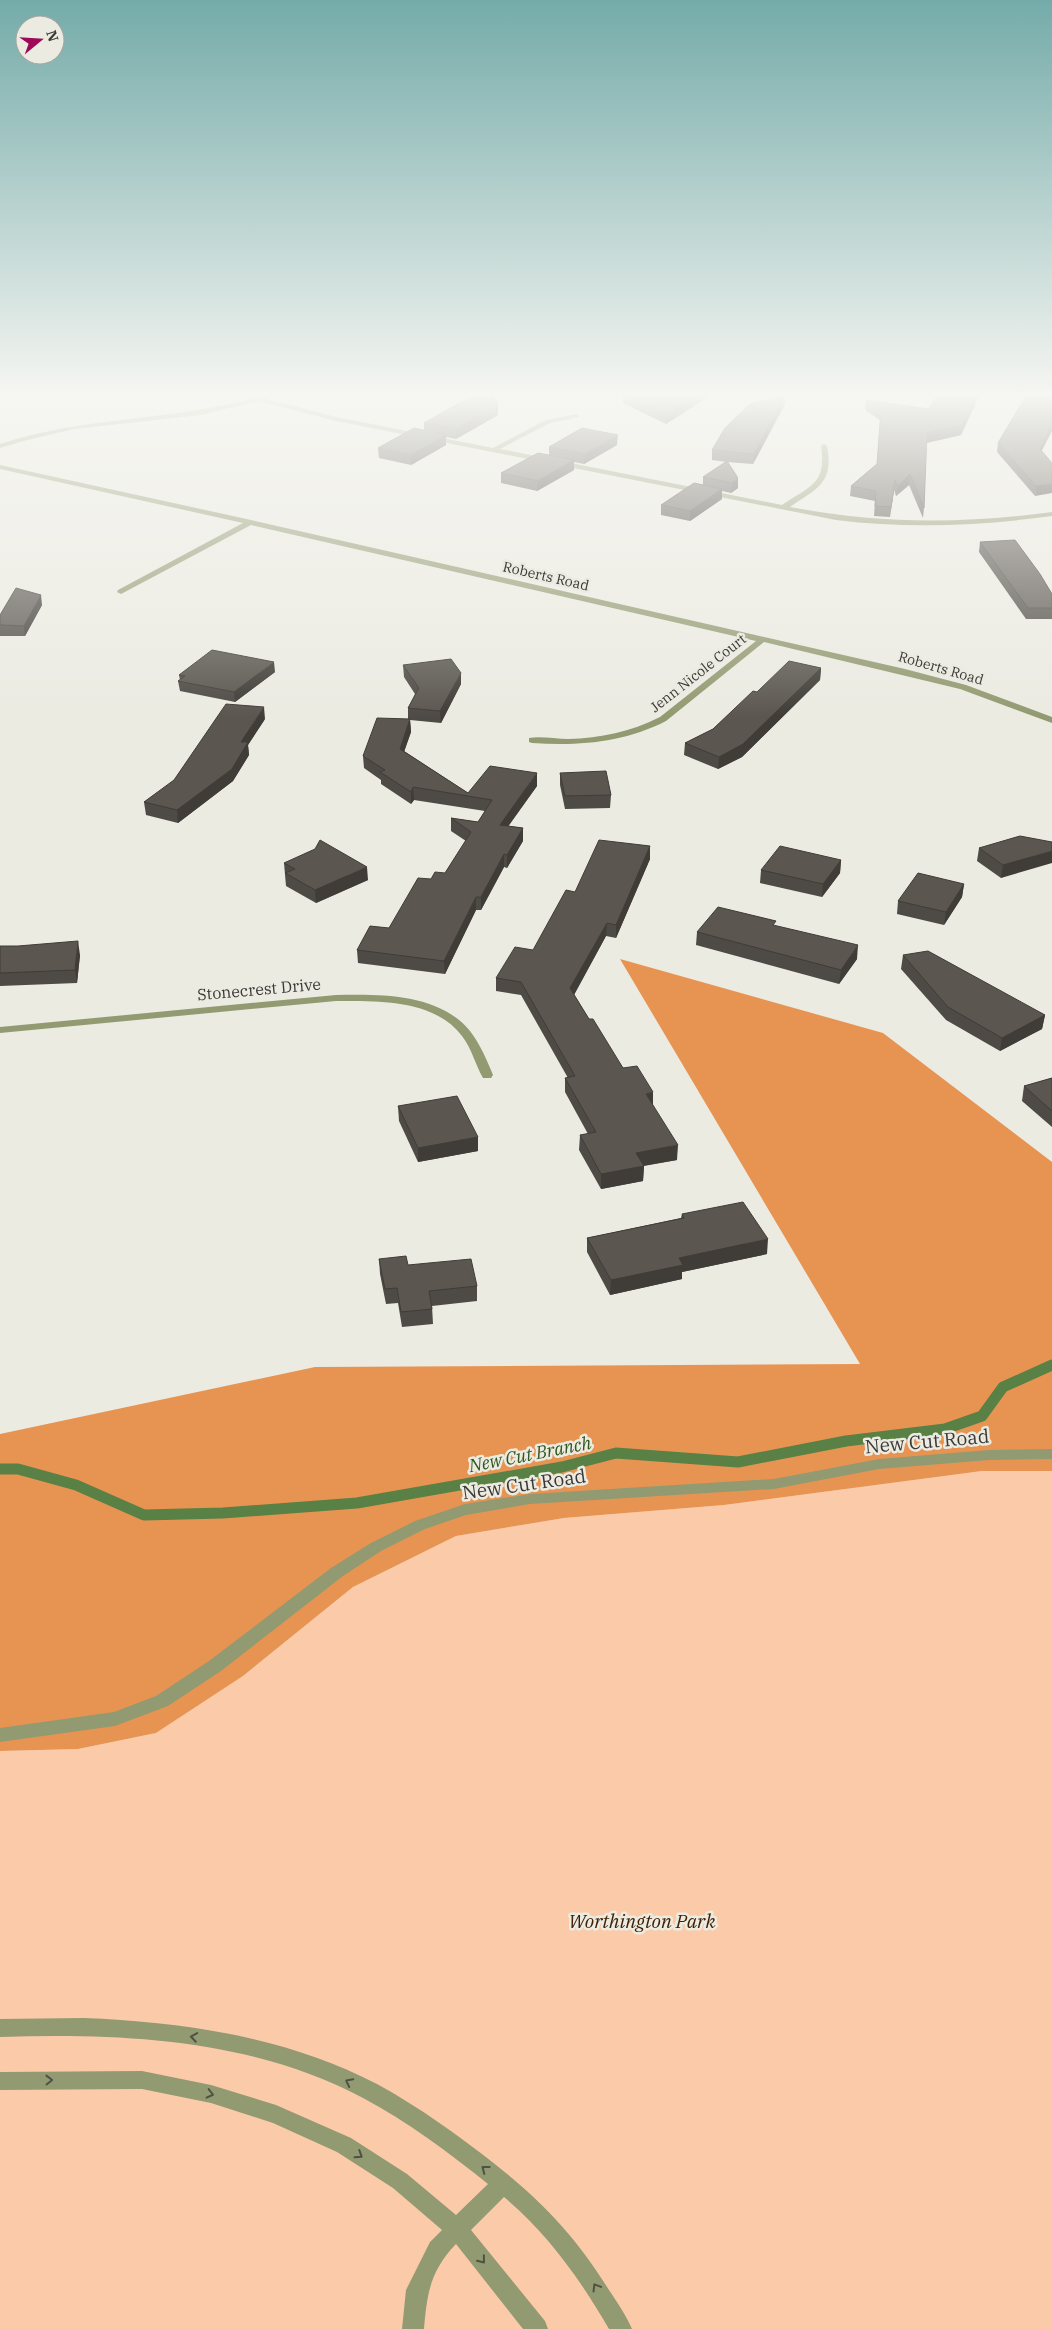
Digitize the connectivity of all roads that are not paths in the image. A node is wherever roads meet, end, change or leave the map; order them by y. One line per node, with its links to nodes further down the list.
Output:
1 (149, 500): 6 (street, Roberts Road)
2 (743, 500): 4 (street)
3 (795, 500): 4 (street)
4 (783, 508): 5 (street)
5 (1052, 514)
6 (251, 522): 7 (street); 8 (street, Roberts Road)
7 (121, 592)
8 (762, 640): 9 (street, Roberts Road); 10 (street, Jenn Nicole Court)
9 (1052, 720)
10 (532, 740)
11 (0, 1030): 12 (street, Stonecrest Drive)
12 (487, 1075)
13 (1052, 1454): 14 (street, New Cut Road)
14 (0, 1735)
15 (0, 2028): 17 (street, one-way to 15)
16 (0, 2081): 18 (street, one-way to 18)
17 (503, 2183): 18 (street); 21 (street, one-way to 17)
18 (456, 2229): 19 (street); 20 (street, one-way to 20)
19 (413, 2329)
20 (537, 2329)
21 (621, 2329)

